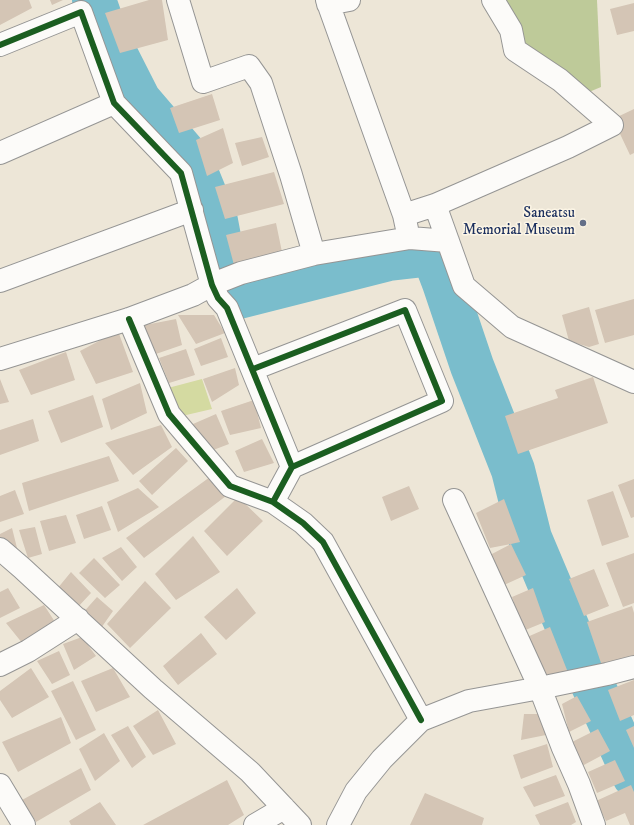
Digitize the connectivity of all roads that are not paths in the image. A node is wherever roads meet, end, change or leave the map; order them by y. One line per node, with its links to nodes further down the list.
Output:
1 (178, 0): 13 (street)
2 (349, 0): 4 (street)
3 (493, 0): 8 (street)
4 (328, 2): 10 (street)
5 (0, 45): 6 (street)
6 (114, 103): 7 (street); 9 (street)
7 (0, 153)
8 (435, 205): 10 (street); 12 (street)
9 (192, 210): 14 (street); 15 (street)
10 (404, 215): 11 (street)
11 (410, 238): 12 (street); 13 (street)
12 (448, 241): 19 (street)
13 (314, 254): 15 (street)
14 (0, 281)
15 (212, 285): 16 (street); 18 (street)
16 (129, 319): 17 (street); 22 (street)
17 (0, 360)
18 (252, 369): 20 (street); 20 (street)
19 (634, 382)
20 (292, 467): 22 (street)
21 (454, 500): 27 (street)
22 (273, 502): 28 (street)
23 (0, 549): 24 (street)
24 (78, 619): 25 (street); 30 (street)
25 (0, 665)
26 (634, 668): 27 (street)
27 (540, 688): 28 (street); 35 (street)
28 (421, 720): 34 (street)
29 (0, 785): 31 (street)
30 (284, 808): 32 (street); 33 (street)
31 (24, 825)
32 (255, 825)
33 (300, 825)
34 (338, 825)
35 (594, 825)

